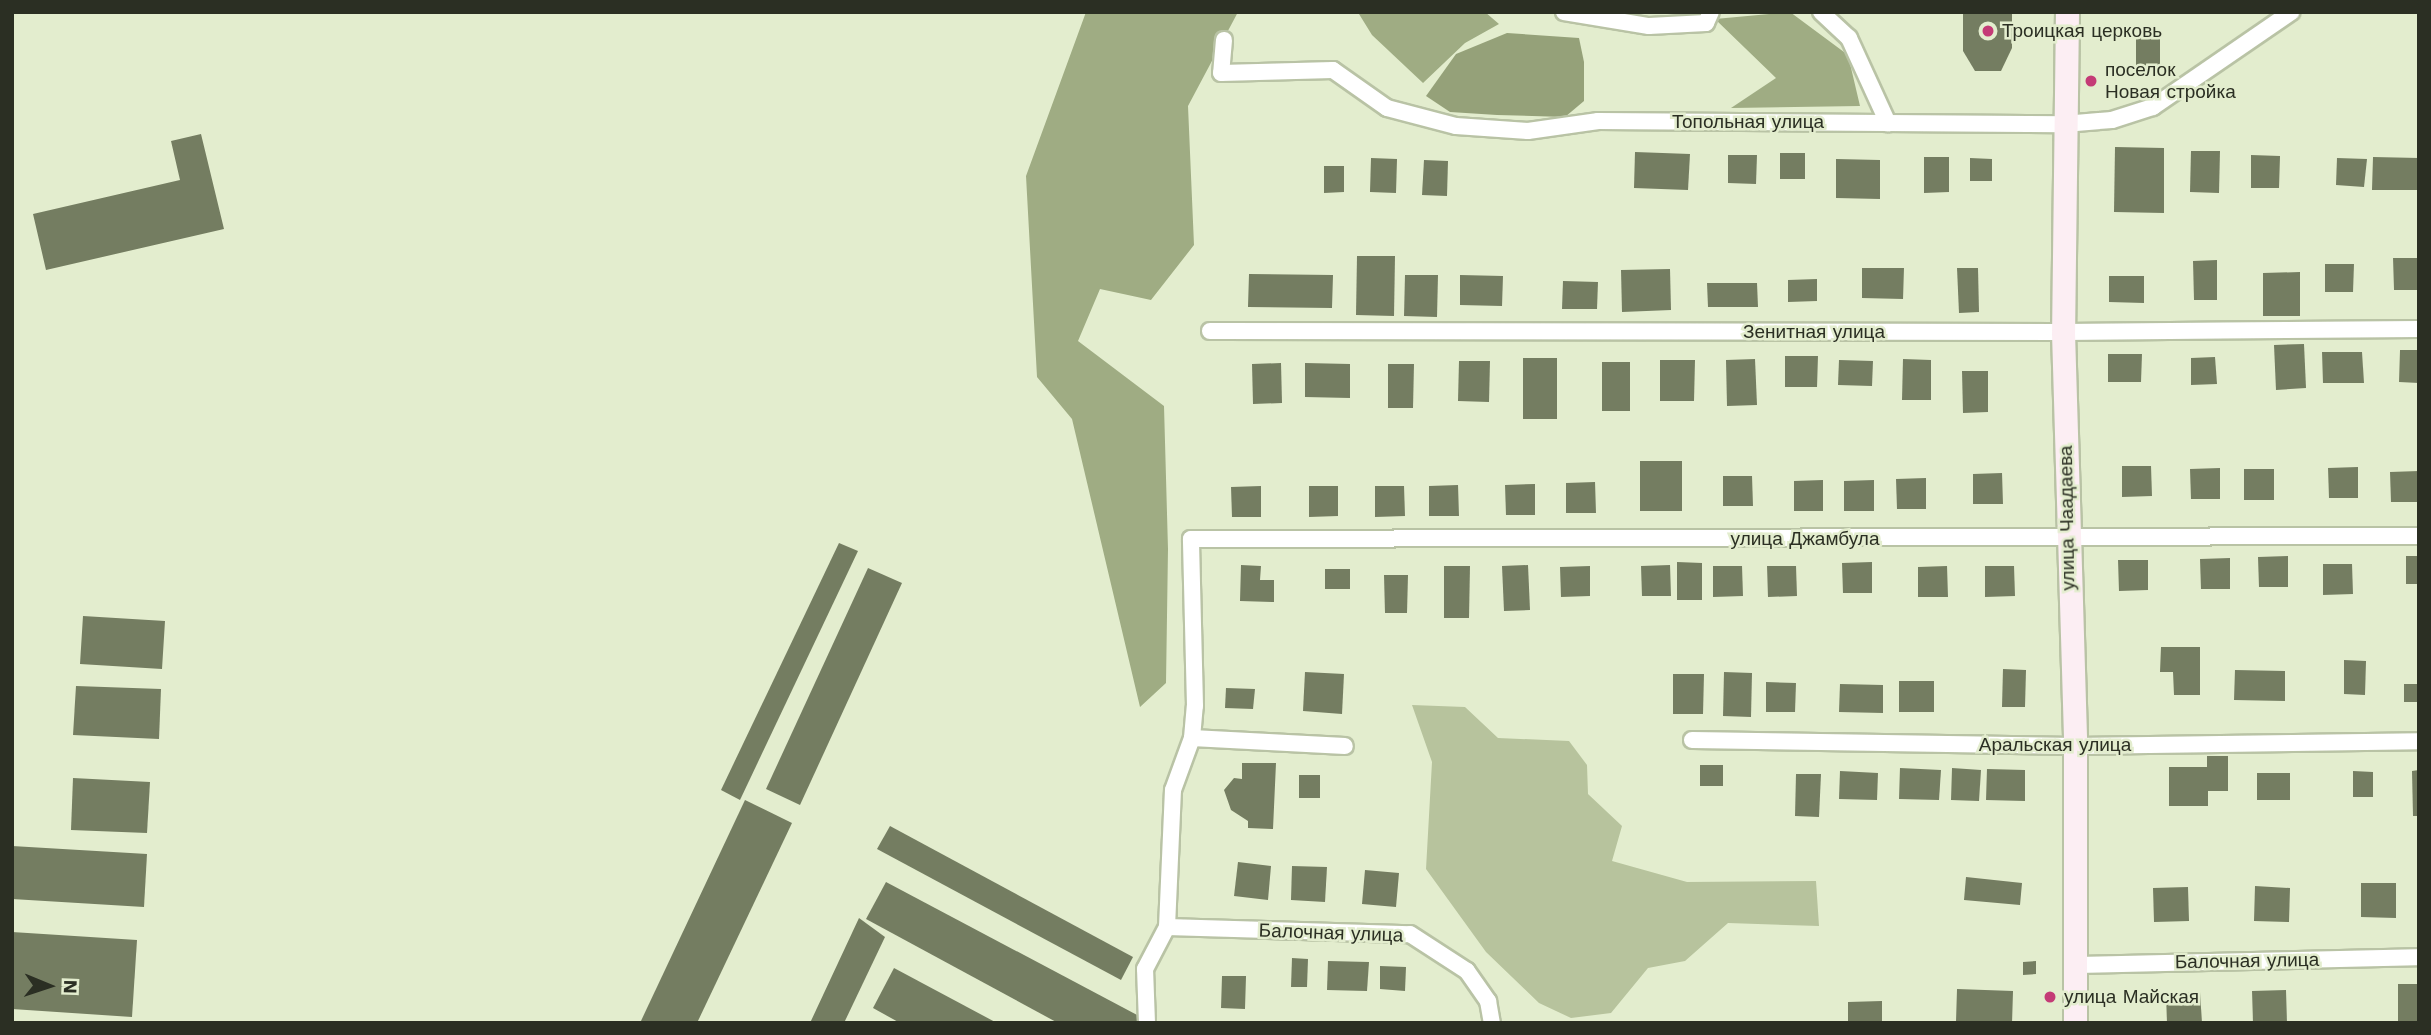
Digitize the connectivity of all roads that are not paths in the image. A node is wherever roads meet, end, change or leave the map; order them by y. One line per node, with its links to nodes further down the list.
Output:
1 (1564, 12): 2 (street)
2 (1711, 12)
3 (1821, 12): 7 (street)
4 (2067, 12): 8 (street, улица Чаадаева)
5 (2291, 12): 8 (street, Топольная улица)
6 (1224, 40): 7 (street, Топольная улица)
7 (1888, 123): 8 (street, Топольная улица)
8 (2064, 124): 11 (street, улица Чаадаева)
9 (2419, 329): 11 (street, Зенитная улица)
10 (1210, 331): 11 (street, Зенитная улица)
11 (2063, 332): 13 (street, улица Чаадаева)
12 (2419, 536): 13 (street, улица Джамбула)
13 (2067, 539): 14 (street, улица Джамбула); 18 (street, улица Чаадаева)
14 (1192, 738): 17 (street); 19 (street)
15 (1692, 740): 18 (street, Аральская улица)
16 (2419, 741): 18 (street, Аральская улица)
17 (1345, 746)
18 (2075, 746): 21 (street, улица Чаадаева)
19 (1167, 927): 22 (street); 23 (street, Балочная улица)
20 (2419, 957): 21 (street, Балочная улица)
21 (2075, 965): 24 (street, улица Чаадаева)
22 (1147, 1023)
23 (1492, 1023)
24 (2075, 1023)

